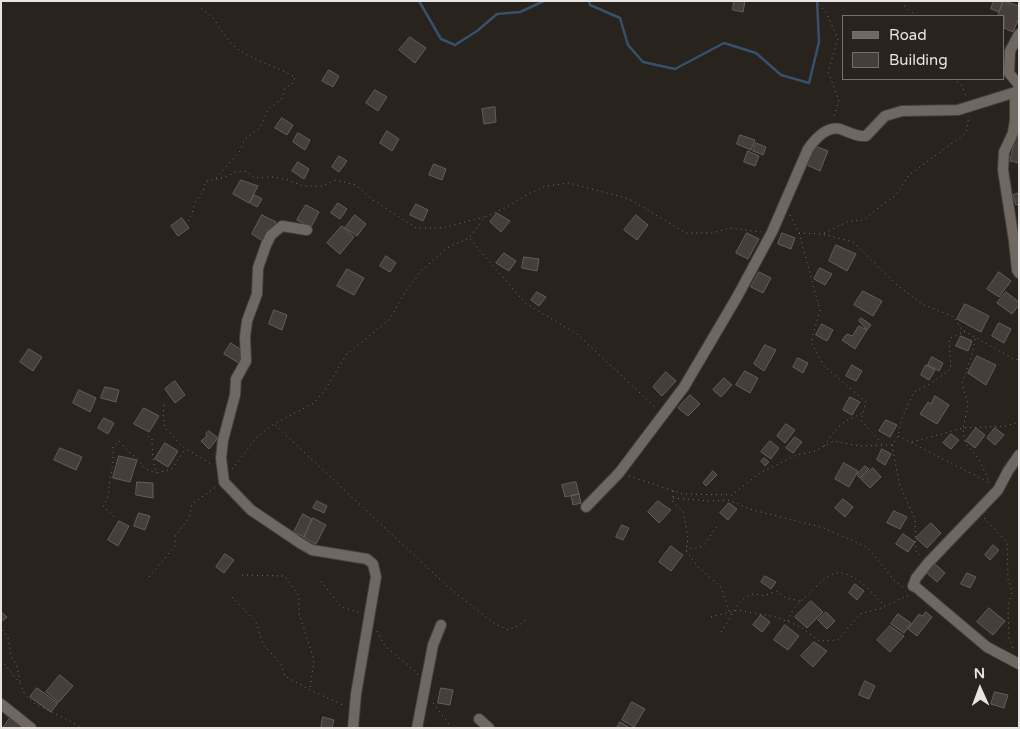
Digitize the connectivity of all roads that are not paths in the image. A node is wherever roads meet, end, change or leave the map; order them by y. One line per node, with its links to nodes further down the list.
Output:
1 (1019, 34): 2 (street)
2 (1018, 89): 4 (street); 6 (street)
3 (307, 230): 12 (street)
4 (1019, 273)
5 (1019, 455): 8 (street)
6 (586, 507)
7 (441, 625): 13 (street)
8 (1017, 659)
9 (1, 704): 11 (street)
10 (479, 720): 14 (street)
11 (31, 728)
12 (354, 728)
13 (417, 728)
14 (489, 728)

